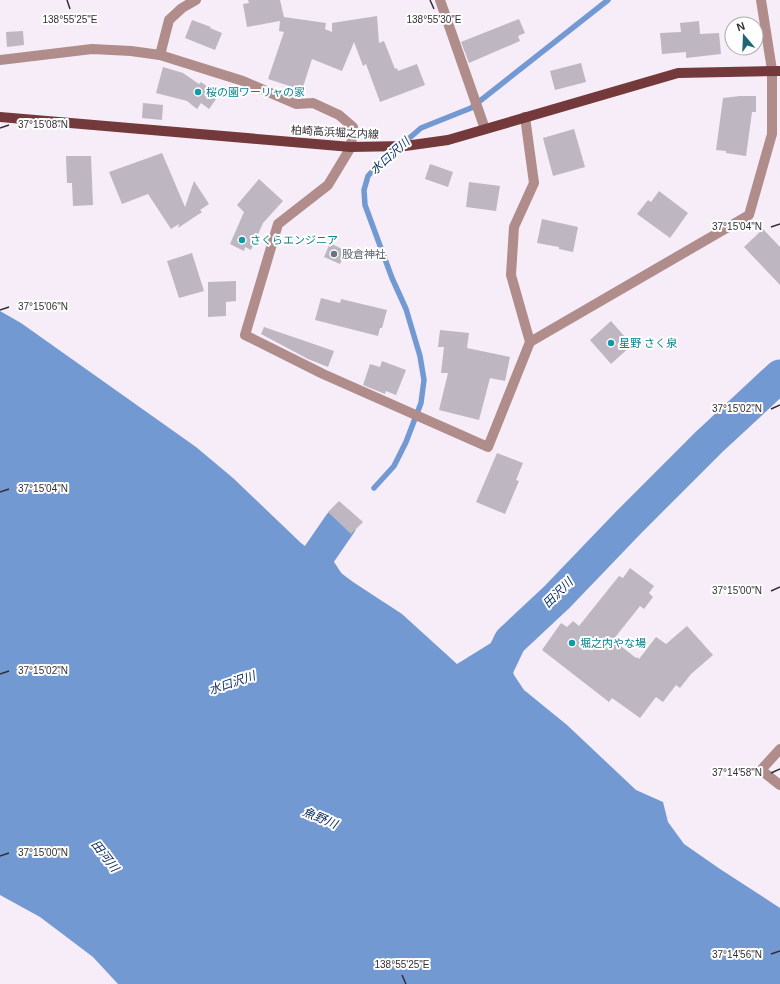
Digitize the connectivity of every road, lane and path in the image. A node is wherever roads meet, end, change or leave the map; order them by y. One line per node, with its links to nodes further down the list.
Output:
1 (196, 0): 4 (street)
2 (440, 0): 9 (street)
3 (761, 0): 6 (street)
4 (160, 55): 5 (street); 10 (street)
5 (0, 60)
6 (776, 71): 8 (main road, 柏崎高浜堀之内線); 11 (street)
7 (0, 117): 10 (main road, 柏崎高浜堀之内線)
8 (526, 117): 9 (main road, 柏崎高浜堀之内線); 11 (street)
9 (485, 129): 10 (main road, 柏崎高浜堀之内線)
10 (351, 147): 11 (street)
11 (530, 342)
12 (780, 749): 13 (street)
13 (780, 785)

